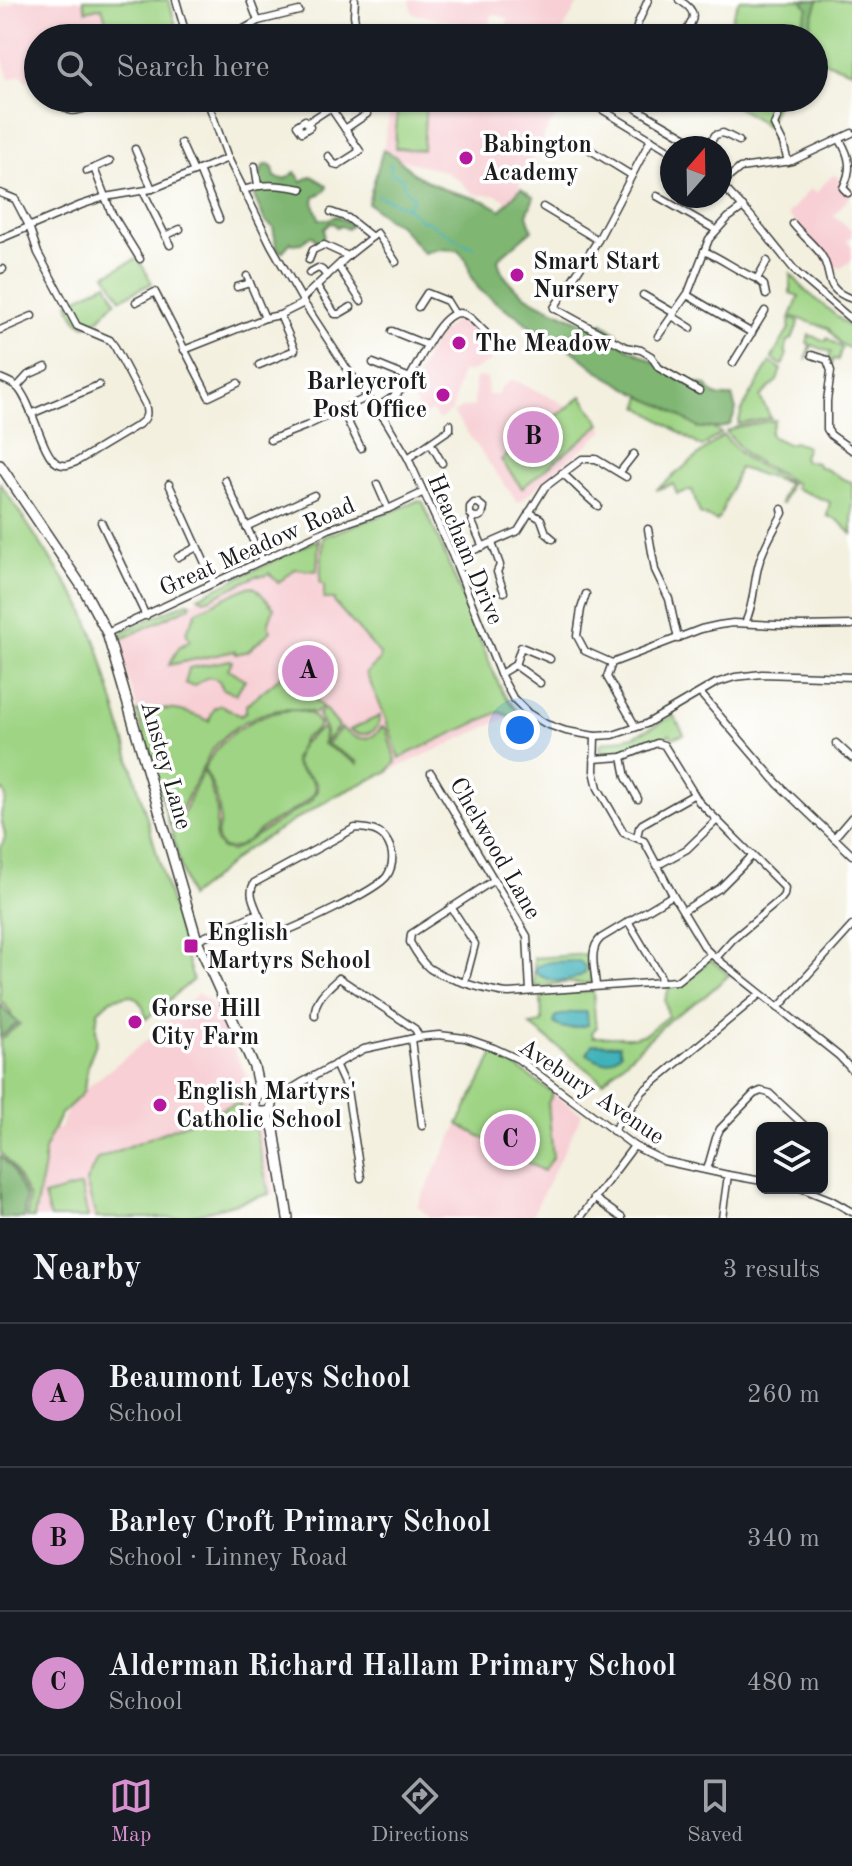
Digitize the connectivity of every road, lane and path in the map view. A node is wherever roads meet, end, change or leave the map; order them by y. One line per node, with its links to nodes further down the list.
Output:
1 (176, 0): 8 (street)
2 (250, 0): 7 (street)
3 (355, 0): 10 (street)
4 (648, 0): 11 (street)
5 (679, 0): 12 (street)
6 (299, 11): 7 (street)
7 (258, 21): 9 (street)
8 (181, 24)
9 (253, 24)
10 (356, 24)
11 (639, 24)
12 (690, 24)
13 (211, 112): 31 (street, Heacham Drive)
14 (324, 112): 20 (street)
15 (333, 112): 21 (street)
16 (607, 112): 23 (street)
17 (642, 112): 25 (street)
18 (780, 112): 33 (street)
19 (367, 114): 21 (street)
20 (307, 123)
21 (345, 129): 30 (street)
22 (852, 133): 24 (street)
23 (651, 139): 28 (street); 36 (street)
24 (840, 140): 33 (street); 44 (street)
25 (739, 141)
26 (181, 143): 35 (street)
27 (579, 143): 36 (street)
28 (660, 145)
29 (135, 149): 39 (street)
30 (328, 156)
31 (228, 158): 35 (street); 41 (street, Heacham Drive)
32 (110, 161): 47 (street)
33 (788, 162): 37 (street)
34 (255, 166): 38 (street)
35 (196, 171): 39 (street); 53 (street)
36 (631, 175): 61 (street)
37 (732, 175)
38 (258, 185): 40 (street); 41 (street)
39 (152, 189): 42 (street)
40 (302, 189)
41 (243, 190): 79 (street, Heacham Drive)
42 (143, 191): 47 (street); 59 (street)
43 (0, 193): 55 (street)
44 (848, 193)
45 (657, 196): 48 (street)
46 (732, 196): 50 (street)
47 (105, 197): 55 (street); 65 (street)
48 (660, 198)
49 (543, 207): 61 (street)
50 (743, 207): 57 (street); 90 (street)
51 (678, 208): 57 (street)
52 (331, 212): 58 (street)
53 (219, 219)
54 (793, 224): 78 (street)
55 (29, 226): 60 (street); 113 (street)
56 (180, 229): 59 (street)
57 (716, 230): 63 (street)
58 (376, 233): 64 (street); 68 (street)
59 (165, 236): 62 (street)
60 (0, 239)
61 (598, 240): 109 (street)
62 (170, 245)
63 (704, 251): 72 (street); 76 (street)
64 (348, 256): 66 (street); 69 (street)
65 (140, 259)
66 (309, 260)
67 (767, 261): 72 (street)
68 (396, 262)
69 (338, 266): 71 (street); 80 (street)
70 (309, 273): 71 (street)
71 (327, 276): 73 (street)
72 (757, 279): 77 (street)
73 (317, 286): 79 (street); 82 (street)
74 (237, 287): 89 (street)
75 (643, 295): 87 (street)
76 (687, 295): 87 (street); 95 (street)
77 (766, 295)
78 (852, 299)
79 (303, 301): 86 (street); 110 (street, Heacham Drive)
80 (361, 301)
81 (136, 302): 98 (street)
82 (351, 307)
83 (418, 307): 85 (street)
84 (765, 311): 95 (street)
85 (455, 314): 94 (street); 97 (street)
86 (280, 315): 89 (street); 102 (street)
87 (673, 315): 91 (street); 96 (street)
88 (32, 316): 92 (street)
89 (265, 318): 98 (street)
90 (852, 320)
91 (691, 328)
92 (0, 330)
93 (392, 331): 97 (street)
94 (485, 332)
95 (752, 333): 101 (street)
96 (658, 336)
97 (427, 345): 105 (street)
98 (184, 350): 106 (street)
99 (812, 355): 118 (street)
100 (373, 363): 105 (street)
101 (733, 363)
102 (259, 365)
103 (46, 367): 108 (street)
104 (0, 378): 108 (street)
105 (410, 378): 111 (street)
106 (238, 383)
107 (99, 385): 113 (street)
108 (17, 387): 113 (street)
109 (699, 391)
110 (368, 397): 111 (street, Heacham Drive); 112 (street)
111 (376, 408): 120 (street, Heacham Drive)
112 (342, 410): 115 (street); 117 (street)
113 (31, 414)
114 (450, 424): 116 (street)
115 (270, 440)
116 (431, 444): 120 (street); 121 (street)
117 (361, 448)
118 (852, 450)
119 (634, 454): 123 (street)
120 (408, 458): 129 (street, Heacham Drive)
121 (442, 463)
122 (0, 465): 152 (main road, Anstey Lane)
123 (620, 472): 124 (street); 125 (street)
124 (562, 473): 131 (street); 134 (street)
125 (626, 477)
126 (225, 480): 137 (street)
127 (169, 484): 141 (street)
128 (377, 484): 132 (street)
129 (422, 493): 132 (street, Great Meadow Road); 144 (street, Heacham Drive)
130 (314, 495): 137 (street)
131 (598, 506)
132 (388, 509): 145 (street, Great Meadow Road)
133 (782, 509): 150 (street)
134 (529, 512): 139 (street); 140 (street)
135 (474, 517): 135 (street); 142 (street)
136 (101, 522): 149 (street)
137 (246, 527): 145 (street)
138 (648, 529): 153 (street)
139 (553, 539)
140 (492, 543): 142 (street); 147 (street)
141 (197, 547): 143 (street); 146 (street)
142 (483, 547): 144 (street)
143 (178, 557)
144 (454, 559): 157 (street, Heacham Drive)
145 (262, 560): 146 (street, Great Meadow Road)
146 (214, 583): 149 (street, Great Meadow Road)
147 (504, 592)
148 (586, 594): 155 (street)
149 (146, 616): 152 (street, Great Meadow Road)
150 (745, 623): 151 (street); 153 (street)
151 (852, 625)
152 (107, 633): 184 (main road, Anstey Lane)
153 (678, 639): 155 (street)
154 (550, 659): 156 (street)
155 (612, 663): 161 (street)
156 (515, 665): 157 (street); 159 (street)
157 (500, 674): 162 (street, Heacham Drive)
158 (852, 677): 160 (street, Heacham Drive)
159 (540, 683)
160 (701, 694): 161 (street, Heacham Drive); 173 (street)
161 (636, 727): 162 (street, Heacham Drive)
162 (595, 736): 166 (street)
163 (836, 743): 165 (street)
164 (622, 757): 166 (street); 168 (street); 169 (street)
165 (852, 758)
166 (594, 759): 172 (street)
167 (431, 773): 177 (street, Chelwood Lane)
168 (693, 795): 171 (street); 172 (street)
169 (638, 799)
170 (852, 817): 173 (street)
171 (717, 820): 175 (street); 176 (street)
172 (637, 837): 176 (street)
173 (834, 838): 174 (street)
174 (852, 855)
175 (752, 856): 180 (street); 185 (street)
176 (658, 865): 178 (street)
177 (494, 880): 179 (street); 189 (street, Chelwood Lane)
178 (673, 895): 180 (street); 182 (street)
179 (451, 907): 186 (street); 186 (street)
180 (683, 911): 185 (street)
181 (258, 913): 181 (street); 184 (street)
182 (628, 921): 187 (street); 188 (street)
183 (852, 926): 191 (street)
184 (197, 940): 196 (main road, Anstey Lane)
185 (713, 956): 187 (street); 190 (street)
186 (465, 982): 189 (street)
187 (661, 982): 188 (street)
188 (596, 986): 189 (street)
189 (530, 991)
190 (760, 994): 191 (street); 201 (street)
191 (778, 1008): 195 (street)
192 (305, 1010): 193 (street)
193 (415, 1038): 194 (street, Avebury Avenue); 200 (street); 201 (street, Avebury Avenue)
194 (335, 1064): 197 (street, Avebury Avenue); 205 (street)
195 (852, 1069)
196 (260, 1094): 197 (main road); 198 (main road, Anstey Lane)
197 (273, 1100): 198 (main road)
198 (267, 1112): 210 (main road, Anstey Lane)
199 (800, 1122): 203 (street)
200 (422, 1126)
201 (613, 1131): 202 (street, Avebury Avenue)
202 (634, 1146): 203 (street, Avebury Avenue); 208 (street)
203 (707, 1170): 204 (street, Avebury Avenue)
204 (728, 1175): 206 (street, Avebury Avenue); 213 (street)
205 (361, 1178)
206 (756, 1180)
207 (816, 1194): 209 (street)
208 (594, 1198): 211 (street); 212 (street)
209 (852, 1212)
210 (288, 1218)
211 (580, 1218)
212 (622, 1218)
213 (722, 1218)

